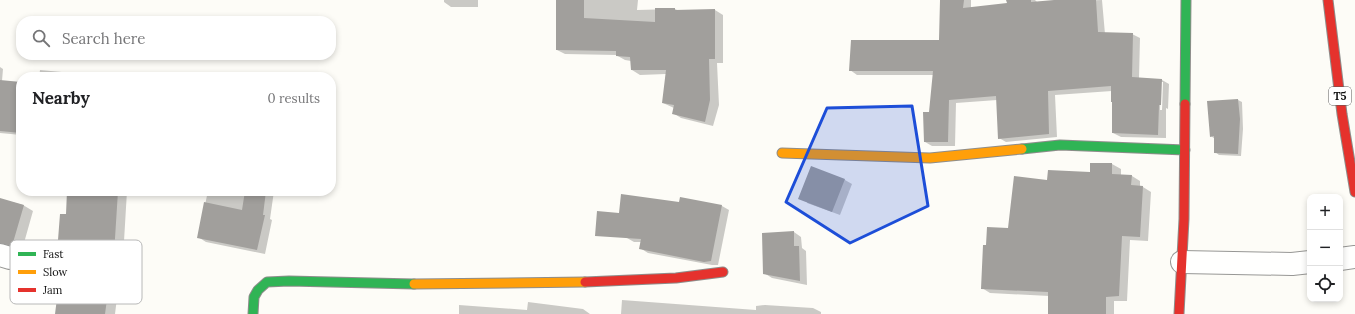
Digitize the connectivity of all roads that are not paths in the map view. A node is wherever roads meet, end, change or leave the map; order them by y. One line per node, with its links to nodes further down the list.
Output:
1 (1186, 0): 4 (main road)
2 (1328, 0): 3 (main road, T5)
3 (1349, 110): 6 (main road, T5)
4 (1185, 150): 5 (main road); 9 (main road)
5 (782, 153)
6 (1355, 192)
7 (1355, 257): 8 (street)
8 (1343, 259)
9 (1182, 262): 10 (street); 13 (main road)
10 (1307, 262)
11 (723, 272): 12 (main road)
12 (253, 314)
13 (1179, 314)

